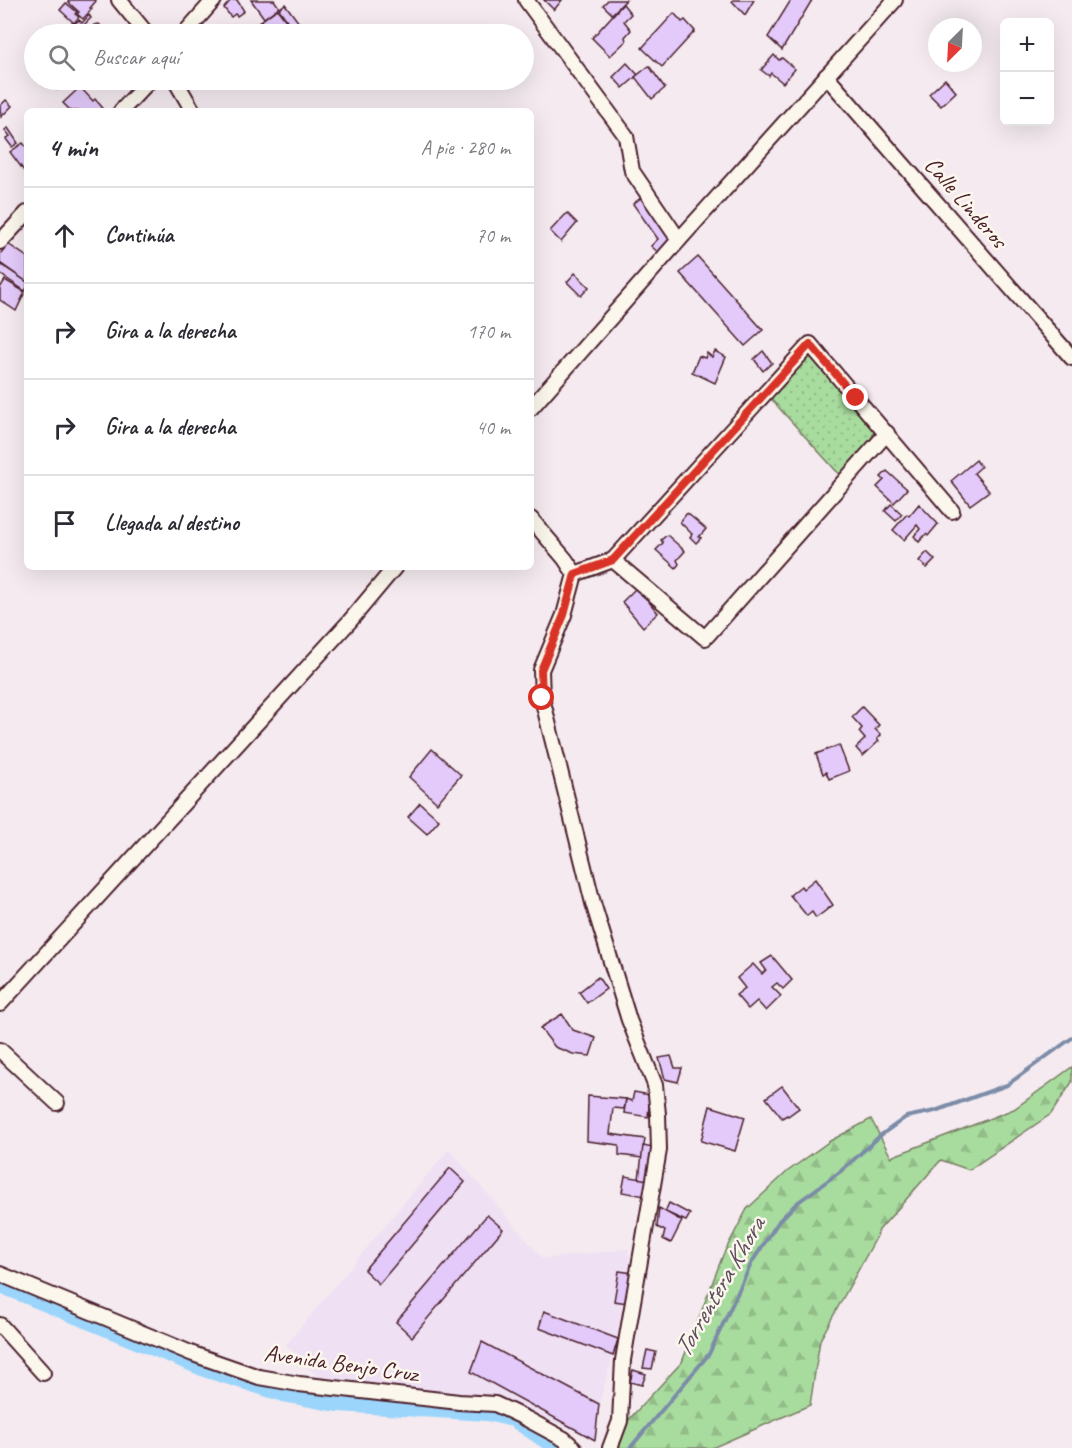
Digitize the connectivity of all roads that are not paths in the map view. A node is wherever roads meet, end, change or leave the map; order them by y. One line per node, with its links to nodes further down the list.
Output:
1 (119, 0): 5 (street)
2 (214, 0): 6 (street)
3 (526, 0): 13 (street)
4 (895, 0): 7 (street)
5 (139, 24)
6 (193, 24)
7 (826, 76): 13 (street); 15 (street, Calle Linderos)
8 (141, 90): 10 (street)
9 (181, 90): 11 (street)
10 (124, 108)
11 (191, 108)
12 (24, 216): 14 (street)
13 (680, 240): 16 (street)
14 (0, 242)
15 (1072, 358)
16 (534, 405)
17 (887, 433): 18 (street); 20 (street); 20 (street)
18 (952, 510)
19 (534, 523): 22 (street)
20 (613, 560): 22 (street)
21 (392, 570): 23 (street)
22 (575, 574): 30 (street)
23 (0, 1004)
24 (0, 1050): 25 (street)
25 (57, 1103)
26 (0, 1274): 29 (street, Avenida Benjo Cruz)
27 (0, 1325): 28 (street)
28 (43, 1372)
29 (574, 1448)
30 (610, 1448)

